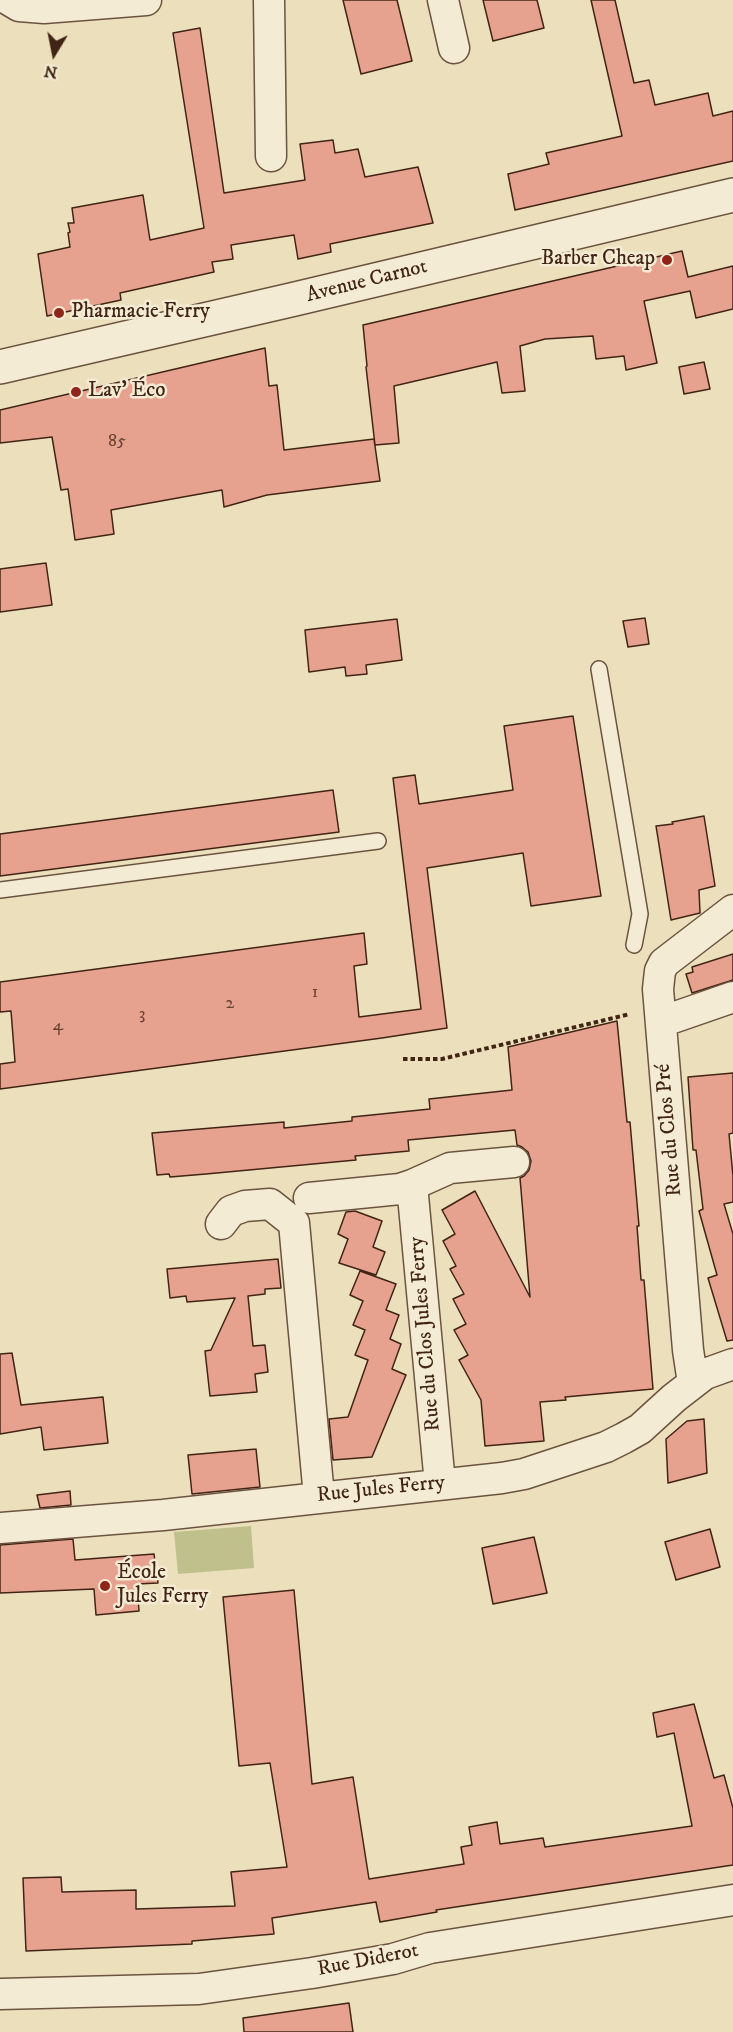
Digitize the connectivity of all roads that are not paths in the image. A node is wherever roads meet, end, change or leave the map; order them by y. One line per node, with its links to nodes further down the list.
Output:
1 (9, 0): 2 (street)
2 (146, 0)
3 (269, 0): 6 (street)
4 (443, 0): 5 (street)
5 (454, 48)
6 (271, 156)
7 (733, 195): 8 (street, Avenue Carnot)
8 (0, 367)
9 (599, 669): 13 (lane)
10 (378, 841): 11 (lane)
11 (0, 890)
12 (733, 910): 15 (street, Rue du Clos Pré)
13 (634, 945)
14 (733, 997): 15 (street)
15 (660, 1014): 21 (street, Rue du Clos Pré)
16 (514, 1162): 17 (street)
17 (412, 1185): 18 (street); 22 (street, Rue du Clos Jules Ferry)
18 (309, 1198)
19 (222, 1224): 23 (street)
20 (733, 1364): 21 (street, Rue Jules Ferry)
21 (693, 1383): 22 (street, Rue Jules Ferry)
22 (440, 1484): 23 (street, Rue Jules Ferry)
23 (319, 1497): 24 (street, Rue Jules Ferry)
24 (0, 1528)
25 (733, 1900): 26 (street, Rue Diderot)
26 (0, 1995)

